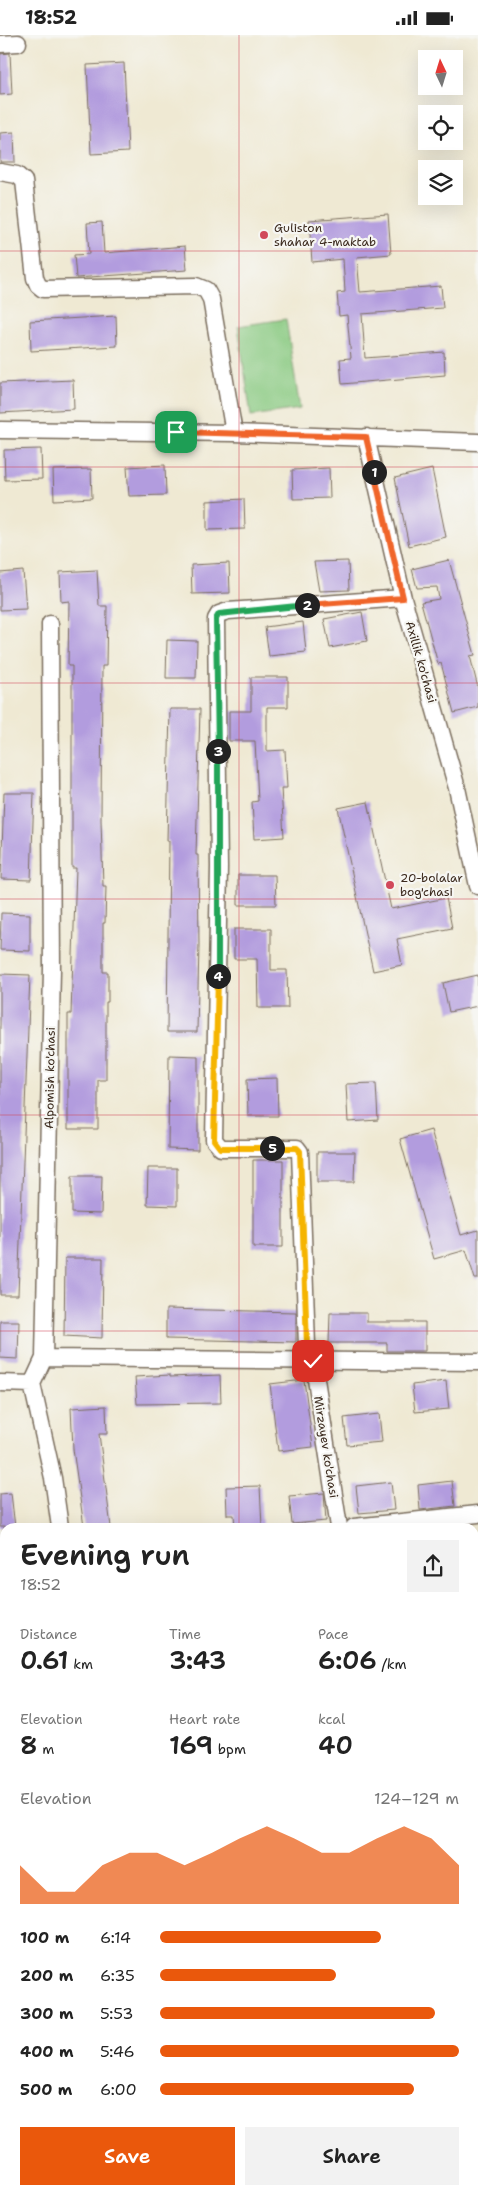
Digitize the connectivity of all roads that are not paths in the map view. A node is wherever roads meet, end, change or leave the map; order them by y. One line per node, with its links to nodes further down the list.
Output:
1 (18, 43): 2 (street)
2 (0, 44)
3 (0, 172): 5 (street)
4 (0, 429): 5 (street)
5 (234, 433): 6 (street)
6 (366, 437): 7 (street); 8 (street, Axillik ko'chasi)
7 (478, 442)
8 (403, 598): 10 (street, Axillik ko'chasi); 12 (street, Mirzayev ko'chasi)
9 (50, 624): 11 (street, Alpomish ko'chasi)
10 (478, 886)
11 (44, 1358): 12 (street); 15 (street, Alpomish ko'chasi)
12 (313, 1361): 13 (street); 18 (street, Mirzayev ko'chasi)
13 (478, 1362)
14 (0, 1383): 15 (street)
15 (32, 1384): 17 (street)
16 (478, 1513): 19 (street)
17 (59, 1523)
18 (338, 1523)
19 (389, 1523)

